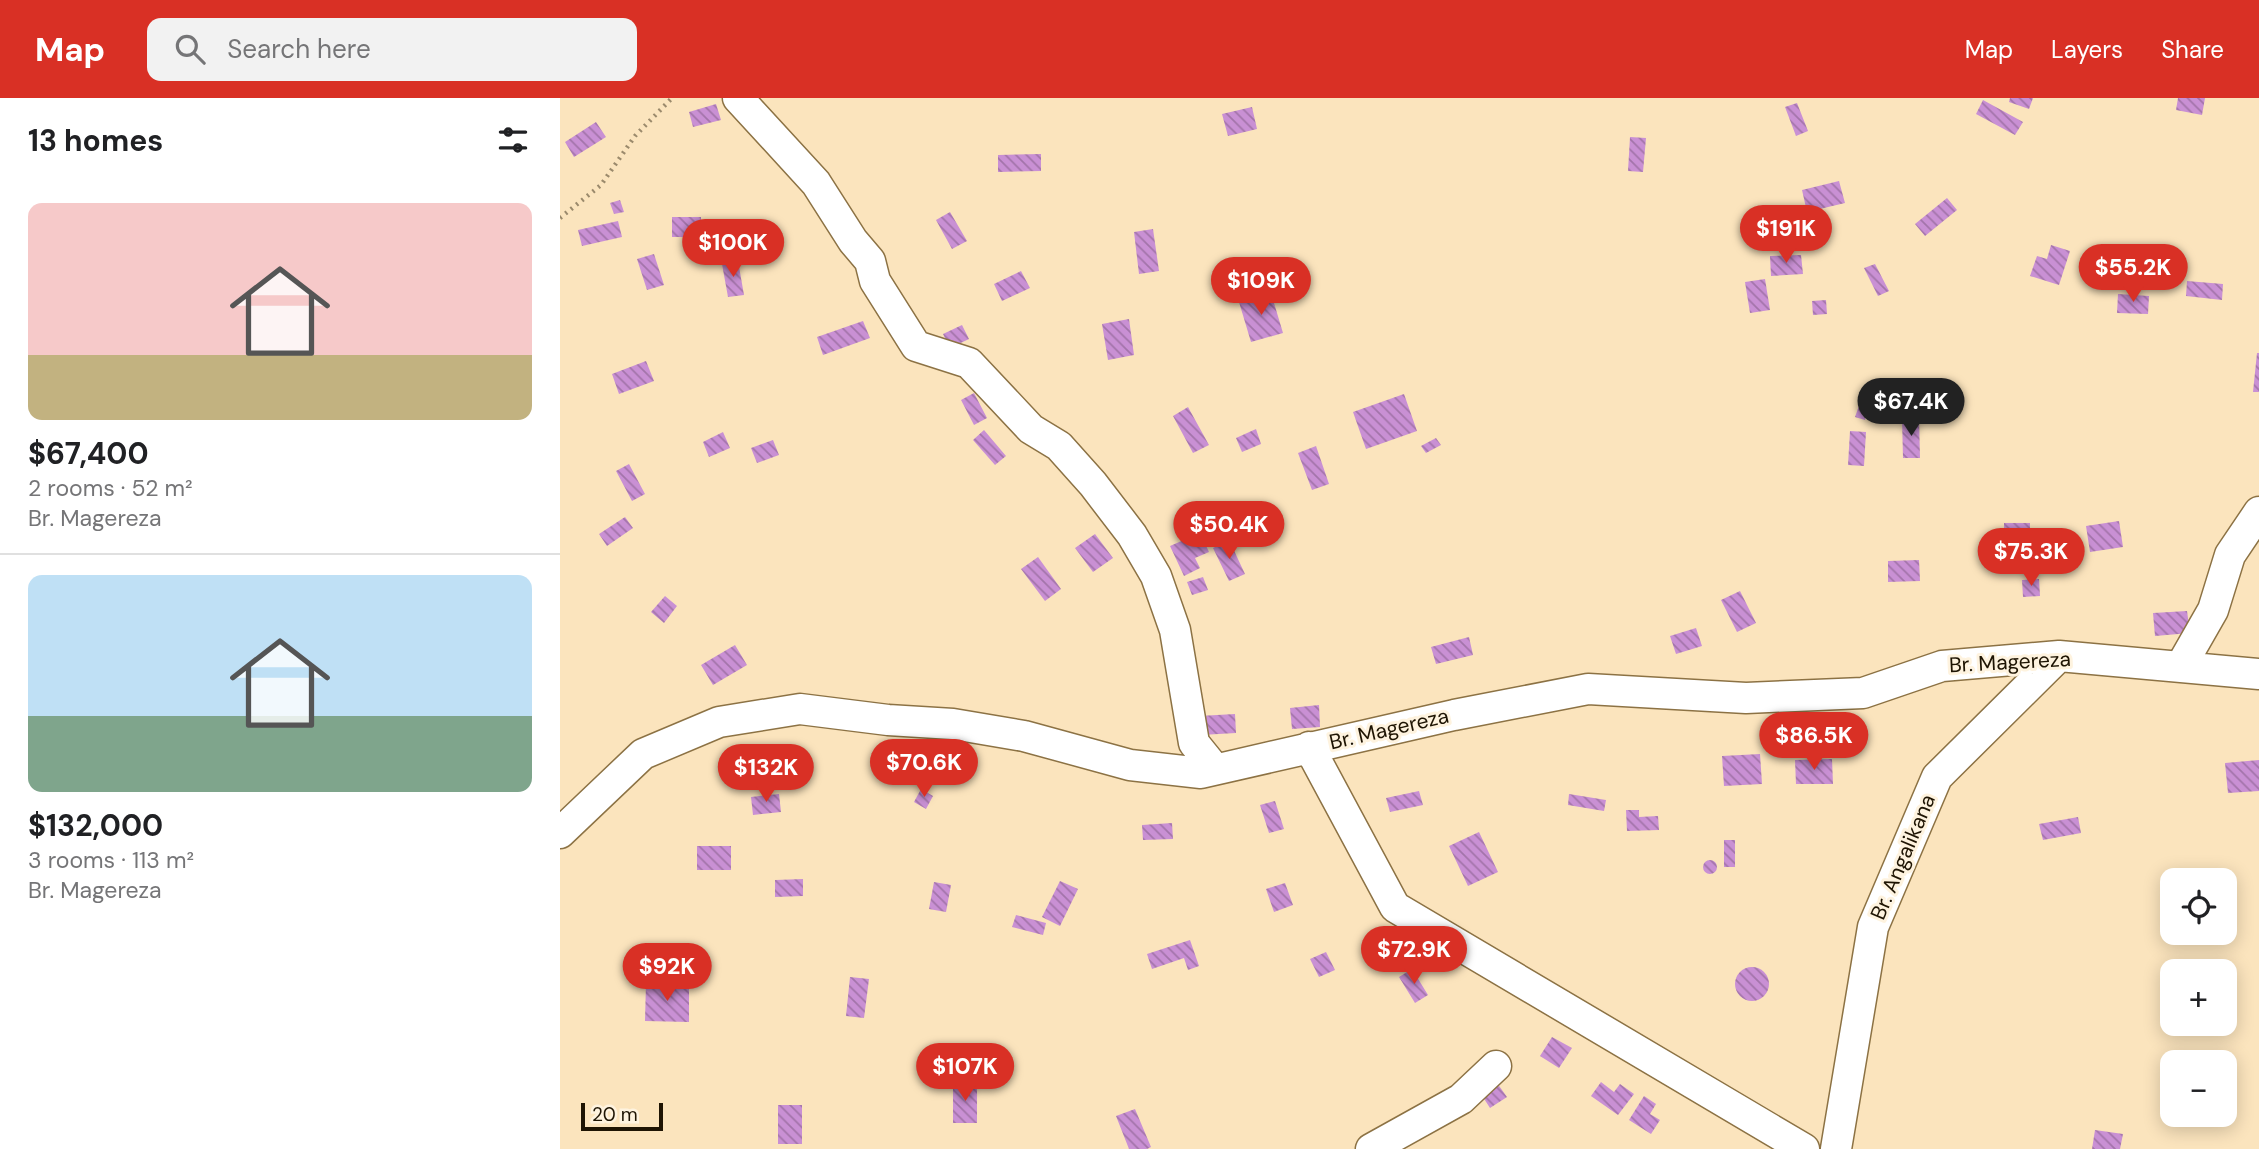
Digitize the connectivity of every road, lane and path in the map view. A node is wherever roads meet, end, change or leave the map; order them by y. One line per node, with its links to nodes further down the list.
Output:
1 (672, 98): 3 (path)
2 (738, 98): 9 (street)
3 (560, 218)
4 (2259, 512): 6 (street)
5 (2059, 656): 6 (street, Br. Magereza); 8 (street, Br. Magereza); 14 (street, Br. Angalikana)
6 (2181, 666): 7 (street, Br. Magereza)
7 (2259, 674)
8 (1309, 747): 9 (street, Br. Magereza); 13 (street)
9 (1215, 769): 10 (street, Br. Magereza)
10 (560, 833)
11 (1496, 1066): 12 (street)
12 (1371, 1149)
13 (1804, 1149)
14 (1836, 1149)

